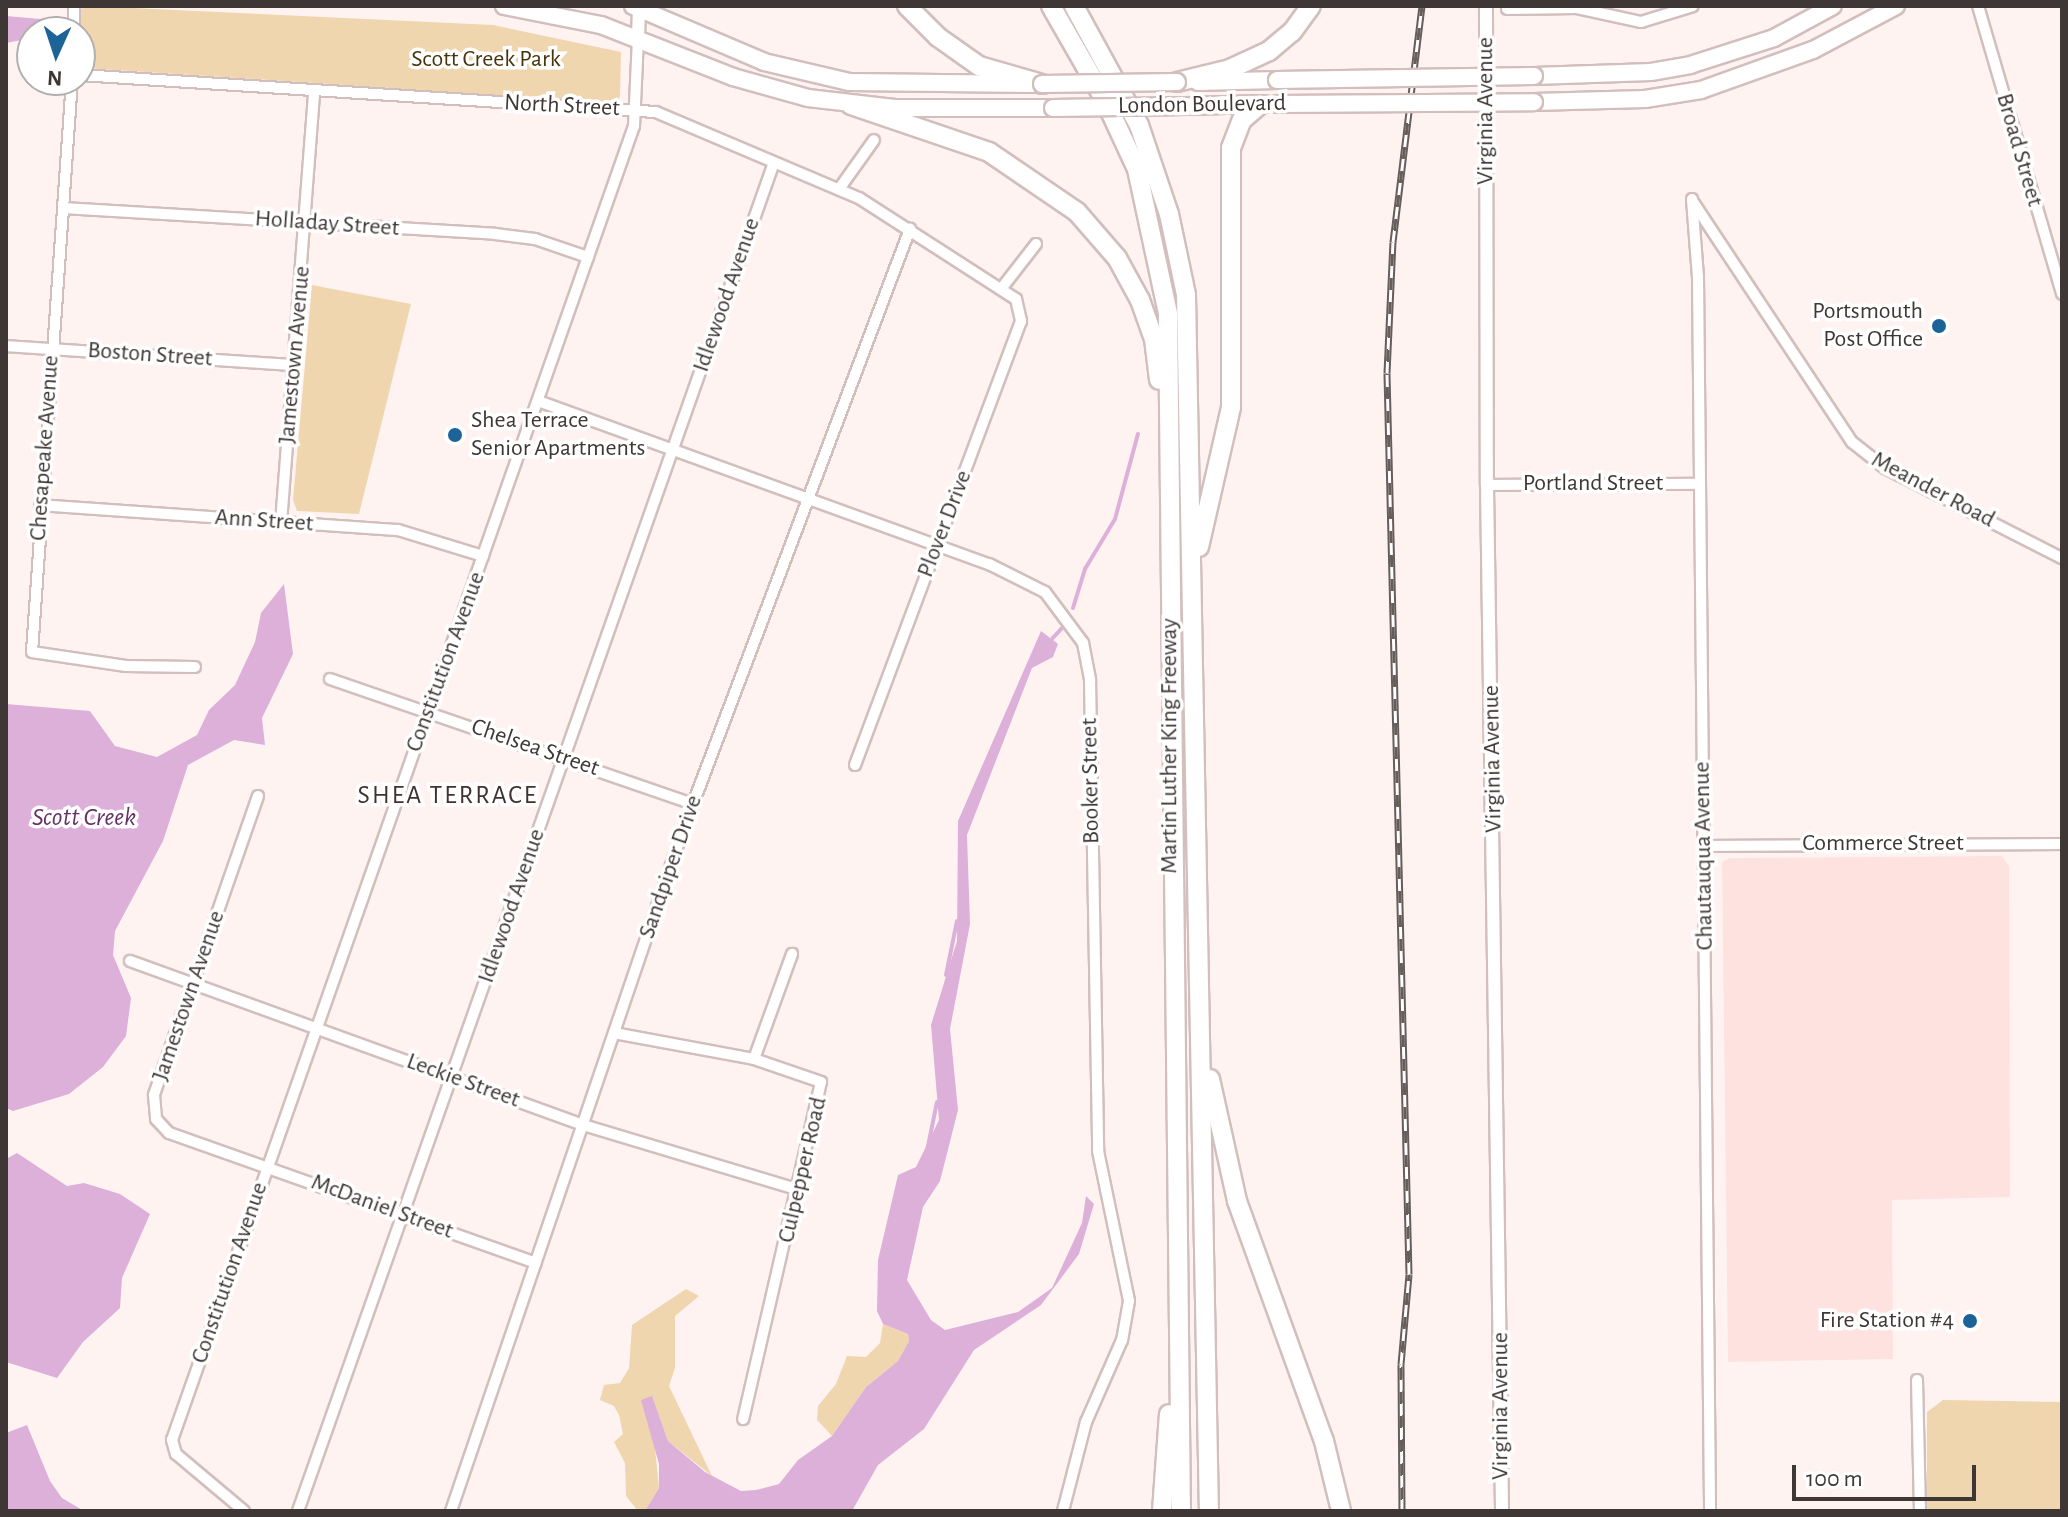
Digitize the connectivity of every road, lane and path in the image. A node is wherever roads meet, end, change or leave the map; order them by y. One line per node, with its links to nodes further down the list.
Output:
1 (504, 6): 13 (main road, London Boulevard)
2 (637, 6): 13 (street, Constitution Avenue); 16 (main road, London Boulevard)
3 (907, 6): 16 (highway)
4 (1051, 6): 40 (highway, Martin Luther King Freeway)
5 (1076, 6): 47 (highway, Martin Luther King Freeway)
6 (1311, 6): 15 (highway)
7 (1486, 6): 39 (street, Virginia Avenue)
8 (1693, 6): 12 (street)
9 (1833, 6): 15 (main road, London Boulevard, bridge)
10 (1896, 6): 19 (main road, London Boulevard, bridge)
11 (1978, 6): 32 (street, Broad Street)
12 (1507, 9)
13 (638, 37): 20 (main road, London Boulevard); 21 (street, Constitution Avenue)
14 (96, 76): 17 (street, North Street)
15 (1177, 82): 16 (main road, London Boulevard, bridge)
16 (1042, 84)
17 (314, 91): 21 (street, North Street); 27 (street, Jamestown Avenue)
18 (71, 96): 26 (street, Chesapeake Avenue)
19 (1268, 104): 20 (main road, London Boulevard, bridge); 47 (highway)
20 (851, 105): 40 (highway)
21 (636, 110): 23 (street, North Street); 30 (street, Constitution Avenue)
22 (874, 140): 24 (street)
23 (773, 165): 24 (street, North Street); 37 (street, Idlewood Avenue)
24 (839, 189): 28 (street, North Street)
25 (1692, 200): 38 (street, Chautauqua Avenue); 46 (street, Meander Road)
26 (63, 208): 27 (street, Holladay Street); 34 (street, Chesapeake Avenue)
27 (306, 223): 30 (street, Holladay Street); 35 (street, Jamestown Avenue)
28 (910, 229): 31 (street, North Street); 41 (street, Sandpiper Drive)
29 (1036, 244): 31 (street)
30 (588, 257): 36 (street, Constitution Avenue)
31 (1001, 289): 44 (street, Plover Drive)
32 (2062, 294)
33 (6, 346): 34 (street, Boston Street)
34 (52, 349): 35 (street, Boston Street); 42 (street, Chesapeake Avenue)
35 (294, 365): 43 (street, Jamestown Avenue)
36 (538, 401): 37 (street, Booker Street); 45 (street, Constitution Avenue)
37 (673, 450): 41 (street, Booker Street); 51 (street, Idlewood Avenue)
38 (1700, 484): 39 (street, Portland Street); 56 (street, Chautauqua Avenue)
39 (1487, 485): 82 (street, Virginia Avenue)
40 (1169, 495): 71 (highway, Martin Luther King Freeway)
41 (808, 498): 44 (street, Booker Street); 54 (street, Sandpiper Drive)
42 (40, 505): 43 (street, Ann Street); 48 (street, Chesapeake Avenue)
43 (281, 523): 45 (street, Ann Street)
44 (937, 545): 52 (street, Plover Drive); 77 (street, Booker Street)
45 (483, 556): 50 (street, Constitution Avenue)
46 (2062, 558)
47 (1193, 610): 60 (highway, Martin Luther King Freeway)
48 (195, 667)
49 (330, 679): 50 (street, Chelsea Street)
50 (428, 710): 51 (street, Chelsea Street); 61 (street, Constitution Avenue)
51 (564, 758): 54 (street, Chelsea Street); 64 (street, Idlewood Avenue)
52 (855, 765)
53 (258, 796): 59 (street, Jamestown Avenue)
54 (693, 804): 62 (street, Sandpiper Drive)
55 (2062, 844): 56 (street, Commerce Street)
56 (1704, 846): 83 (street, Chautauqua Avenue)
57 (792, 954): 63 (street)
58 (130, 961): 59 (street, Leckie Street)
59 (192, 984): 61 (street, Leckie Street); 65 (street, Jamestown Avenue)
60 (1200, 1017): 80 (highway, Martin Luther King Freeway); 81 (highway)
61 (316, 1029): 64 (street, Leckie Street); 67 (street, Constitution Avenue)
62 (614, 1033): 63 (street, Culpepper Road); 66 (street, Sandpiper Drive)
63 (754, 1059): 68 (street, Culpepper Road)
64 (451, 1077): 66 (street, Leckie Street); 69 (street, Idlewood Avenue)
65 (152, 1105): 67 (street, McDaniel Street)
66 (583, 1125): 68 (street, Leckie Street); 70 (street, Sandpiper Drive)
67 (267, 1167): 69 (street, McDaniel Street); 74 (street, Constitution Avenue)
68 (799, 1190): 73 (street, Culpepper Road)
69 (403, 1214): 70 (street, McDaniel Street); 75 (street, Idlewood Avenue)
70 (536, 1263): 76 (street, Sandpiper Drive)
71 (1176, 1356): 78 (highway); 79 (highway, Martin Luther King Freeway)
72 (1917, 1380): 84 (street)
73 (743, 1419)
74 (244, 1511)
75 (298, 1511)
76 (451, 1511)
77 (1063, 1511)
78 (1162, 1511)
79 (1181, 1511)
80 (1209, 1511)
81 (1341, 1511)
82 (1502, 1511)
83 (1710, 1511)
84 (1920, 1511)

